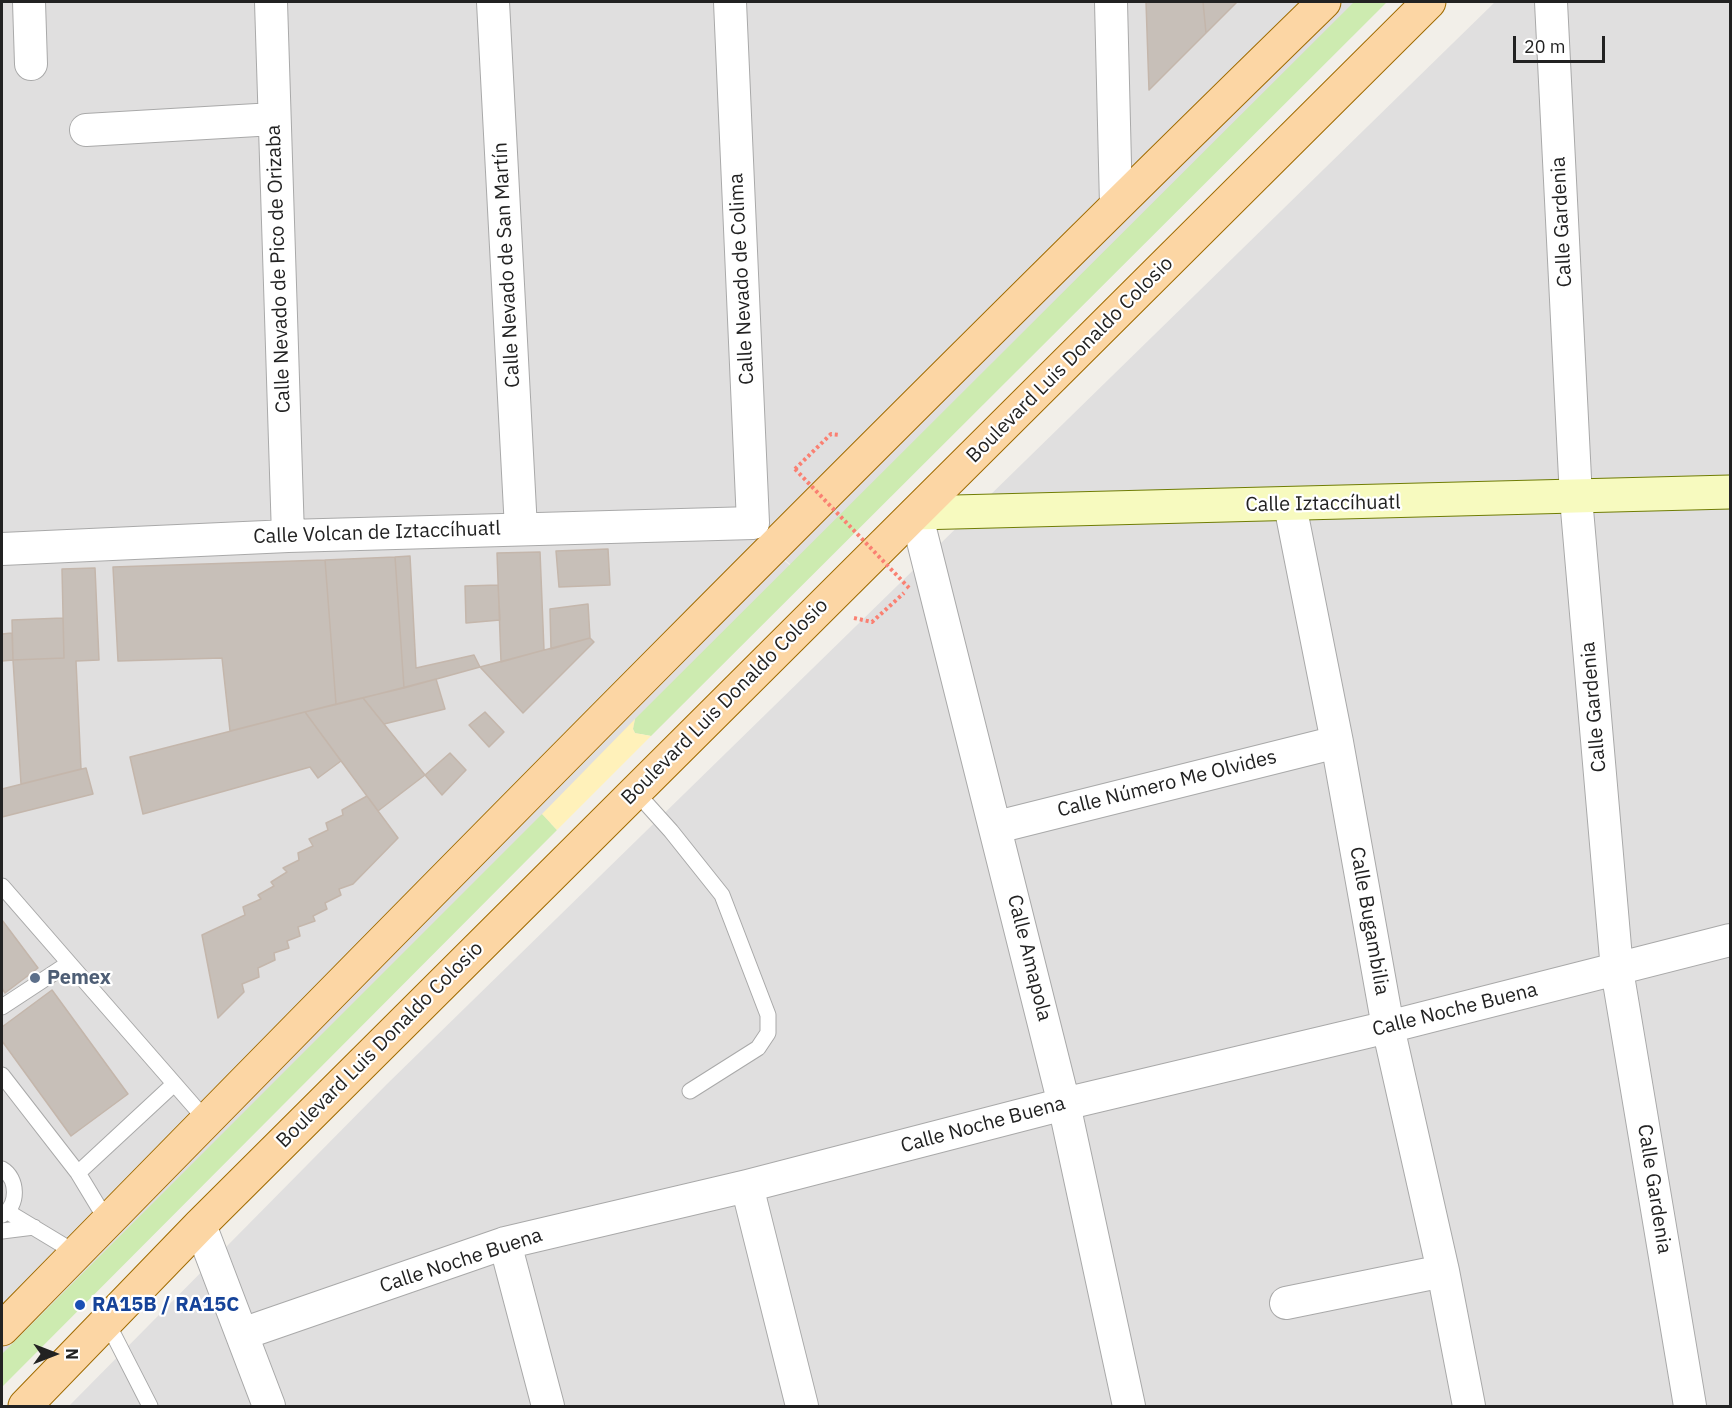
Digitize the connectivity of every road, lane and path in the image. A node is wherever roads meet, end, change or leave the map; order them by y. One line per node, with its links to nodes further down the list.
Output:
1 (29, 2): 9 (street)
2 (271, 2): 10 (street, Calle Nevado de Pico de Orizaba)
3 (493, 2): 19 (street, Calle Nevado de San Martín)
4 (730, 2): 18 (street, Calle Nevado de Colima)
5 (1112, 2): 12 (street)
6 (1324, 2): 12 (main road)
7 (1429, 2): 17 (main road, Boulevard Luis Donaldo Colosio)
8 (1551, 2): 15 (street, Calle Gardenia)
9 (31, 64)
10 (274, 119): 11 (street); 20 (street, Calle Nevado de Pico de Orizaba)
11 (86, 130)
12 (1116, 205): 21 (main road)
13 (831, 434): 23 (path, bridge)
14 (1731, 492): 15 (main road, Calle Iztaccíhuatl)
15 (1576, 498): 16 (main road, Calle Iztaccíhuatl); 30 (street, Calle Gardenia)
16 (1290, 505): 17 (main road, Calle Iztaccíhuatl); 24 (street, Calle Bugambilia)
17 (916, 513): 25 (main road, Boulevard Luis Donaldo Colosio); 26 (street, Calle Amapola)
18 (753, 523): 19 (street, Calle Volcan de Iztaccíhuatl); 21 (street)
19 (521, 529): 20 (street, Calle Volcan de Iztaccíhuatl)
20 (288, 536): 22 (street, Calle Volcan de Iztaccíhuatl)
21 (780, 543): 37 (main road)
22 (2, 549)
23 (872, 622)
24 (1336, 742): 26 (street, Calle Número Me Olvides); 32 (street, Calle Bugambilia)
25 (635, 791): 35 (lane); 43 (main road, Boulevard Luis Donaldo Colosio)
26 (997, 827): 36 (street, Calle Amapola)
27 (2, 886): 29 (lane)
28 (1731, 940): 30 (street, Calle Noche Buena)
29 (69, 963): 31 (lane); 34 (lane)
30 (1617, 970): 32 (street, Calle Noche Buena); 60 (street, Calle Gardenia)
31 (2, 1007)
32 (1388, 1027): 36 (street, Calle Noche Buena); 48 (street, Calle Bugambilia)
33 (2, 1075): 39 (lane)
34 (174, 1084): 37 (lane); 39 (lane)
35 (690, 1091)
36 (1064, 1104): 40 (street, Calle Noche Buena); 58 (street, Calle Amapola)
37 (206, 1120): 42 (main road)
38 (2, 1169): 41 (lane)
39 (78, 1173): 42 (lane)
40 (747, 1186): 46 (street, Calle Noche Buena); 57 (street)
41 (5, 1213): 44 (lane)
42 (107, 1221): 47 (main road)
43 (200, 1225): 50 (main road, Boulevard Luis Donaldo Colosio); 52 (street)
44 (34, 1227): 45 (lane); 47 (lane)
45 (2, 1231)
46 (505, 1243): 52 (street, Calle Noche Buena); 56 (street)
47 (76, 1253): 51 (main road)
48 (1443, 1271): 49 (street); 59 (street, Calle Bugambilia)
49 (1287, 1303)
50 (107, 1322): 53 (main road, Boulevard Luis Donaldo Colosio); 54 (lane)
51 (2, 1329)
52 (242, 1334): 55 (street)
53 (25, 1407)
54 (150, 1407)
55 (269, 1407)
56 (548, 1407)
57 (802, 1407)
58 (1129, 1407)
59 (1469, 1407)
60 (1690, 1407)

